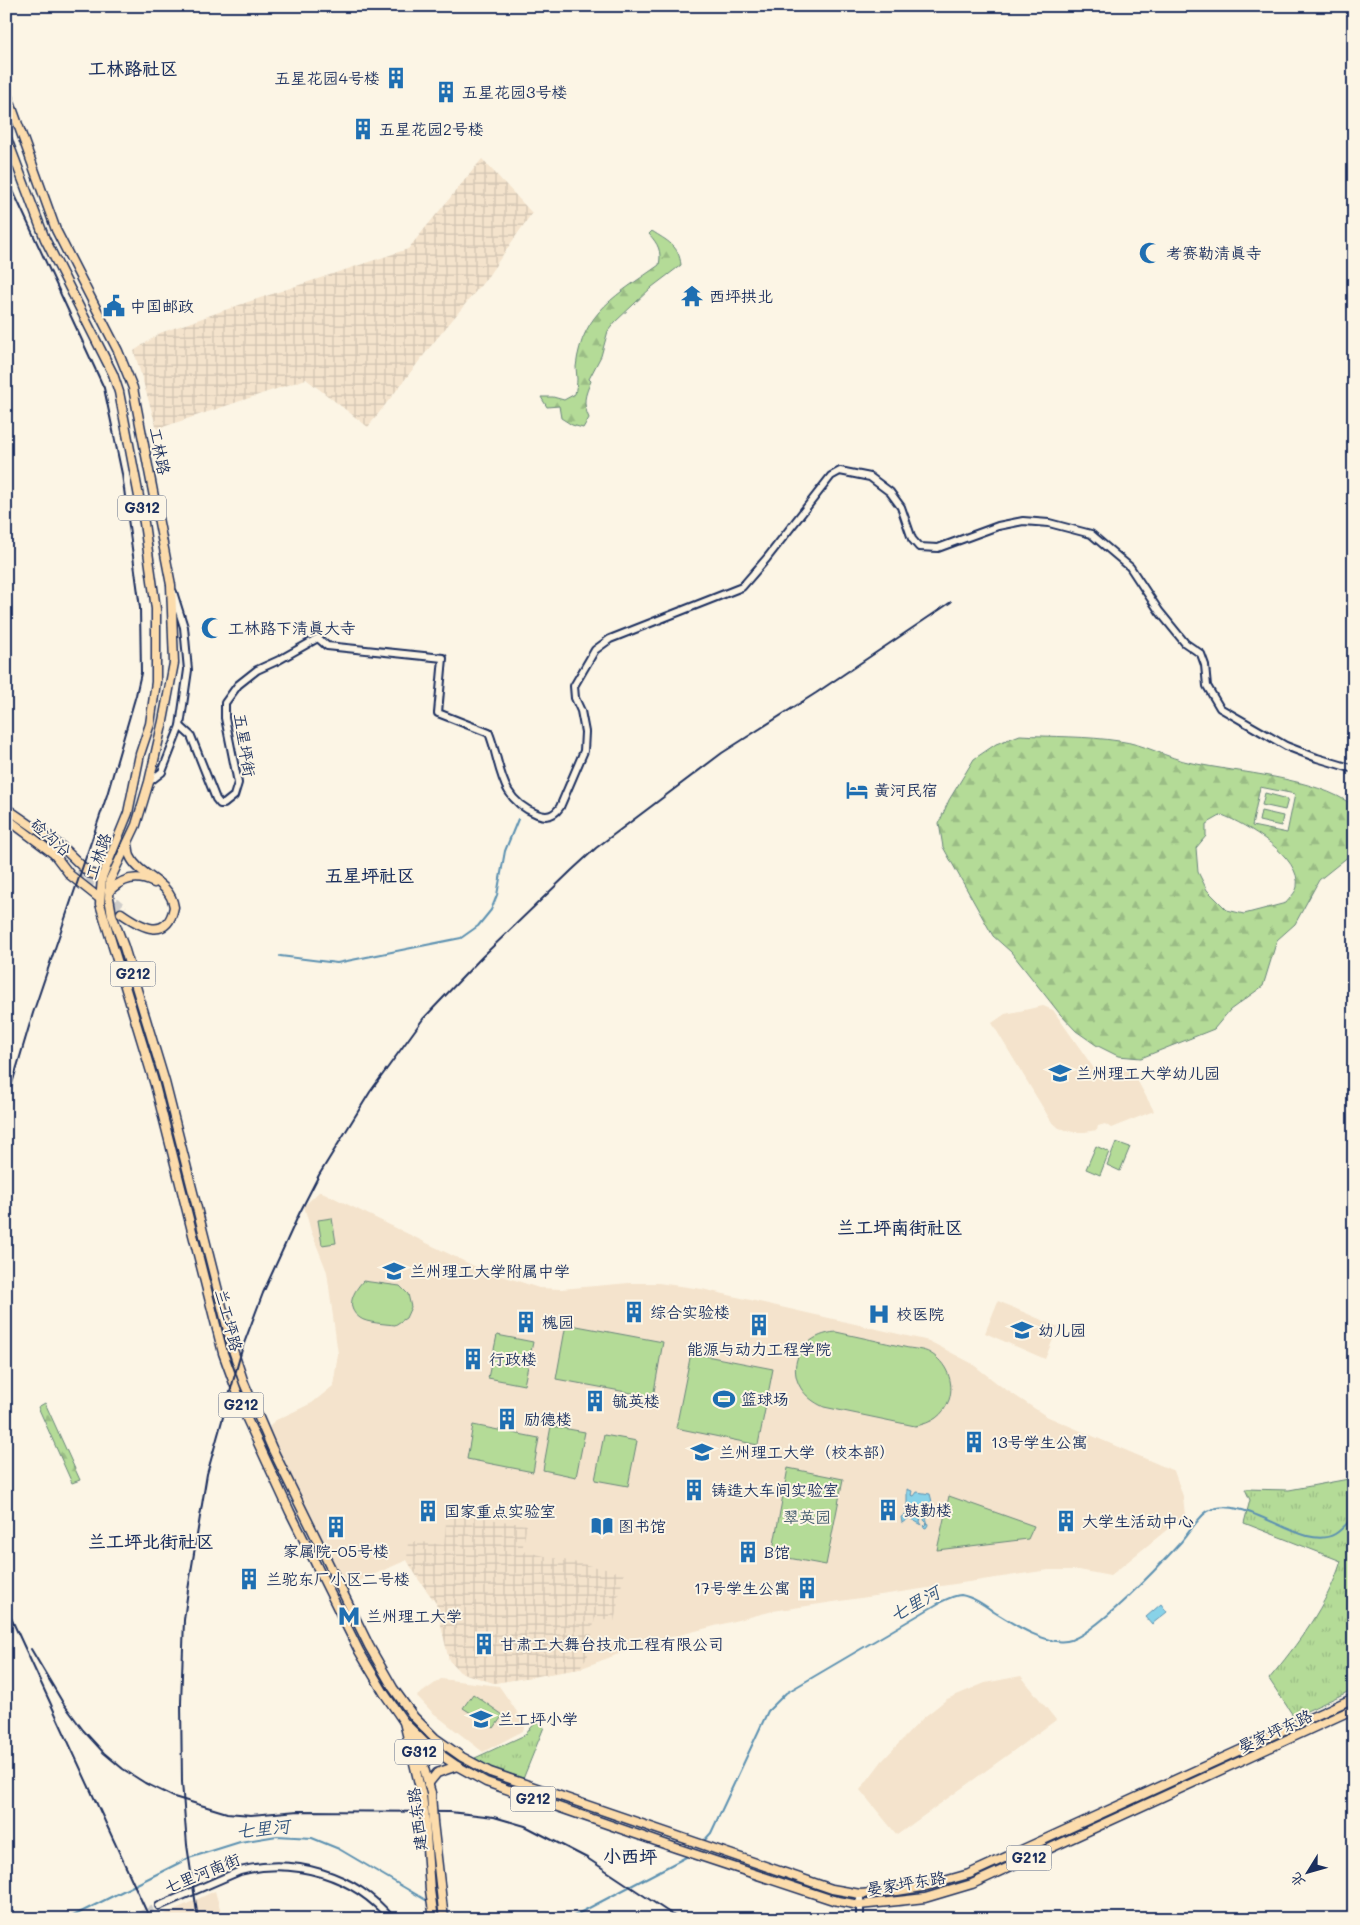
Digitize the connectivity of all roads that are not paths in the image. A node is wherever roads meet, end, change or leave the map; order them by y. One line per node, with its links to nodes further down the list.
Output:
1 (6, 91): 3 (highway, 工林路 / G312)
2 (6, 136): 13 (highway, 工林路 / G312)
3 (171, 586): 4 (street); 6 (highway, 工林路 / G312)
4 (180, 726): 5 (street, 五星坪街); 6 (street)
5 (1354, 769)
6 (149, 782): 10 (highway, 工林路 / G312)
7 (6, 808): 9 (highway, 硷沟沿)
8 (6, 818): 11 (highway, 硷沟沿)
9 (29, 824): 11 (highway); 12 (highway, 硷沟沿)
10 (128, 845): 15 (highway, 工林路 / G312); 15 (highway)
11 (54, 854): 14 (highway, 硷沟沿)
12 (89, 873): 13 (highway, 硷沟沿); 14 (highway)
13 (102, 878): 16 (highway, 工林路 / G312)
14 (82, 884): 16 (highway, 硷沟沿)
15 (109, 891): 19 (highway, 兰工坪路 / G212)
16 (99, 898): 20 (highway, 兰工坪路 / G212)
17 (1354, 1698): 31 (highway, 晏家坪东路 / G212)
18 (1354, 1709): 32 (highway, 晏家坪东路 / G212)
19 (409, 1711): 21 (highway, 建西东路 / G312); 23 (highway, 晏家坪东路 / G212)
20 (404, 1722): 21 (highway, 晏家坪东路 / G212); 26 (highway, 建西东路 / G312)
21 (414, 1732): 22 (highway, 晏家坪东路 / G212); 24 (highway, 建西东路 / G312)
22 (437, 1753): 23 (highway); 24 (highway); 25 (highway, 晏家坪东路 / G212)
23 (462, 1757): 29 (highway, 晏家坪东路 / G212)
24 (423, 1764): 26 (highway); 27 (highway, 建西东路 / G312)
25 (457, 1766): 27 (highway); 30 (highway, 晏家坪东路 / G212)
26 (416, 1774): 28 (highway, 建西东路 / G312, bridge)
27 (428, 1784): 28 (highway, 建西东路 / G312, bridge)
28 (429, 1822): 35 (highway, 建西东路 / G312); 36 (highway, 建西东路 / G312)
29 (724, 1852): 30 (highway); 31 (highway, 晏家坪东路 / G212)
30 (722, 1863): 32 (highway, 晏家坪东路 / G212)
31 (860, 1894): 32 (street)
32 (860, 1905): 37 (street)
33 (158, 1906): 34 (street, 七里河南街)
34 (391, 1919)
35 (434, 1919)
36 (444, 1919)
37 (860, 1919)

